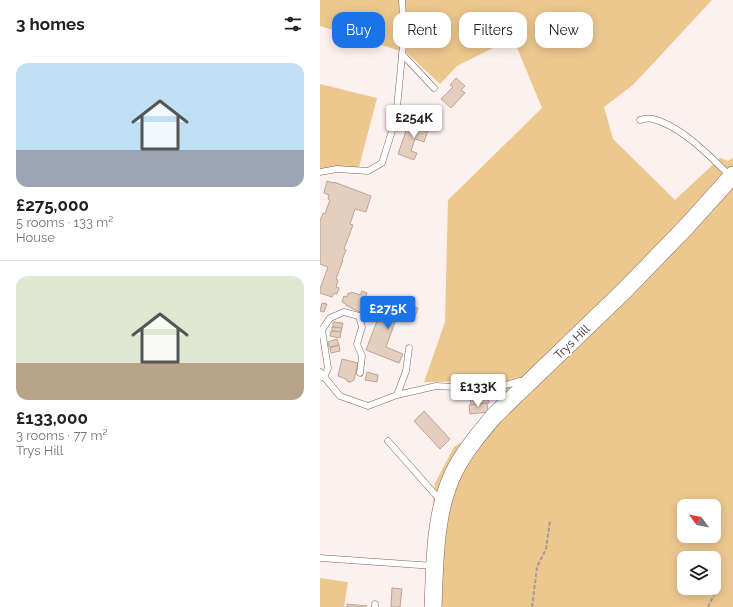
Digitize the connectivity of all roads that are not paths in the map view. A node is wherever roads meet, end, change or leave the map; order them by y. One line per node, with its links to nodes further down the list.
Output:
1 (402, 0): 2 (lane)
2 (402, 54): 3 (lane); 5 (lane)
3 (434, 88)
4 (431, 110): 5 (lane)
5 (396, 112): 7 (lane)
6 (640, 120): 8 (lane)
7 (320, 172)
8 (732, 176): 12 (main road, Trys Hill)
9 (409, 348): 13 (lane)
10 (360, 373): 11 (lane)
11 (321, 375): 13 (lane)
12 (529, 382): 13 (lane); 15 (main road, Trys Hill)
13 (397, 395)
14 (388, 441): 15 (lane)
15 (444, 504): 17 (main road, Trys Hill)
16 (320, 558): 17 (lane)
17 (435, 566): 18 (main road, Trys Hill)
18 (433, 607)

